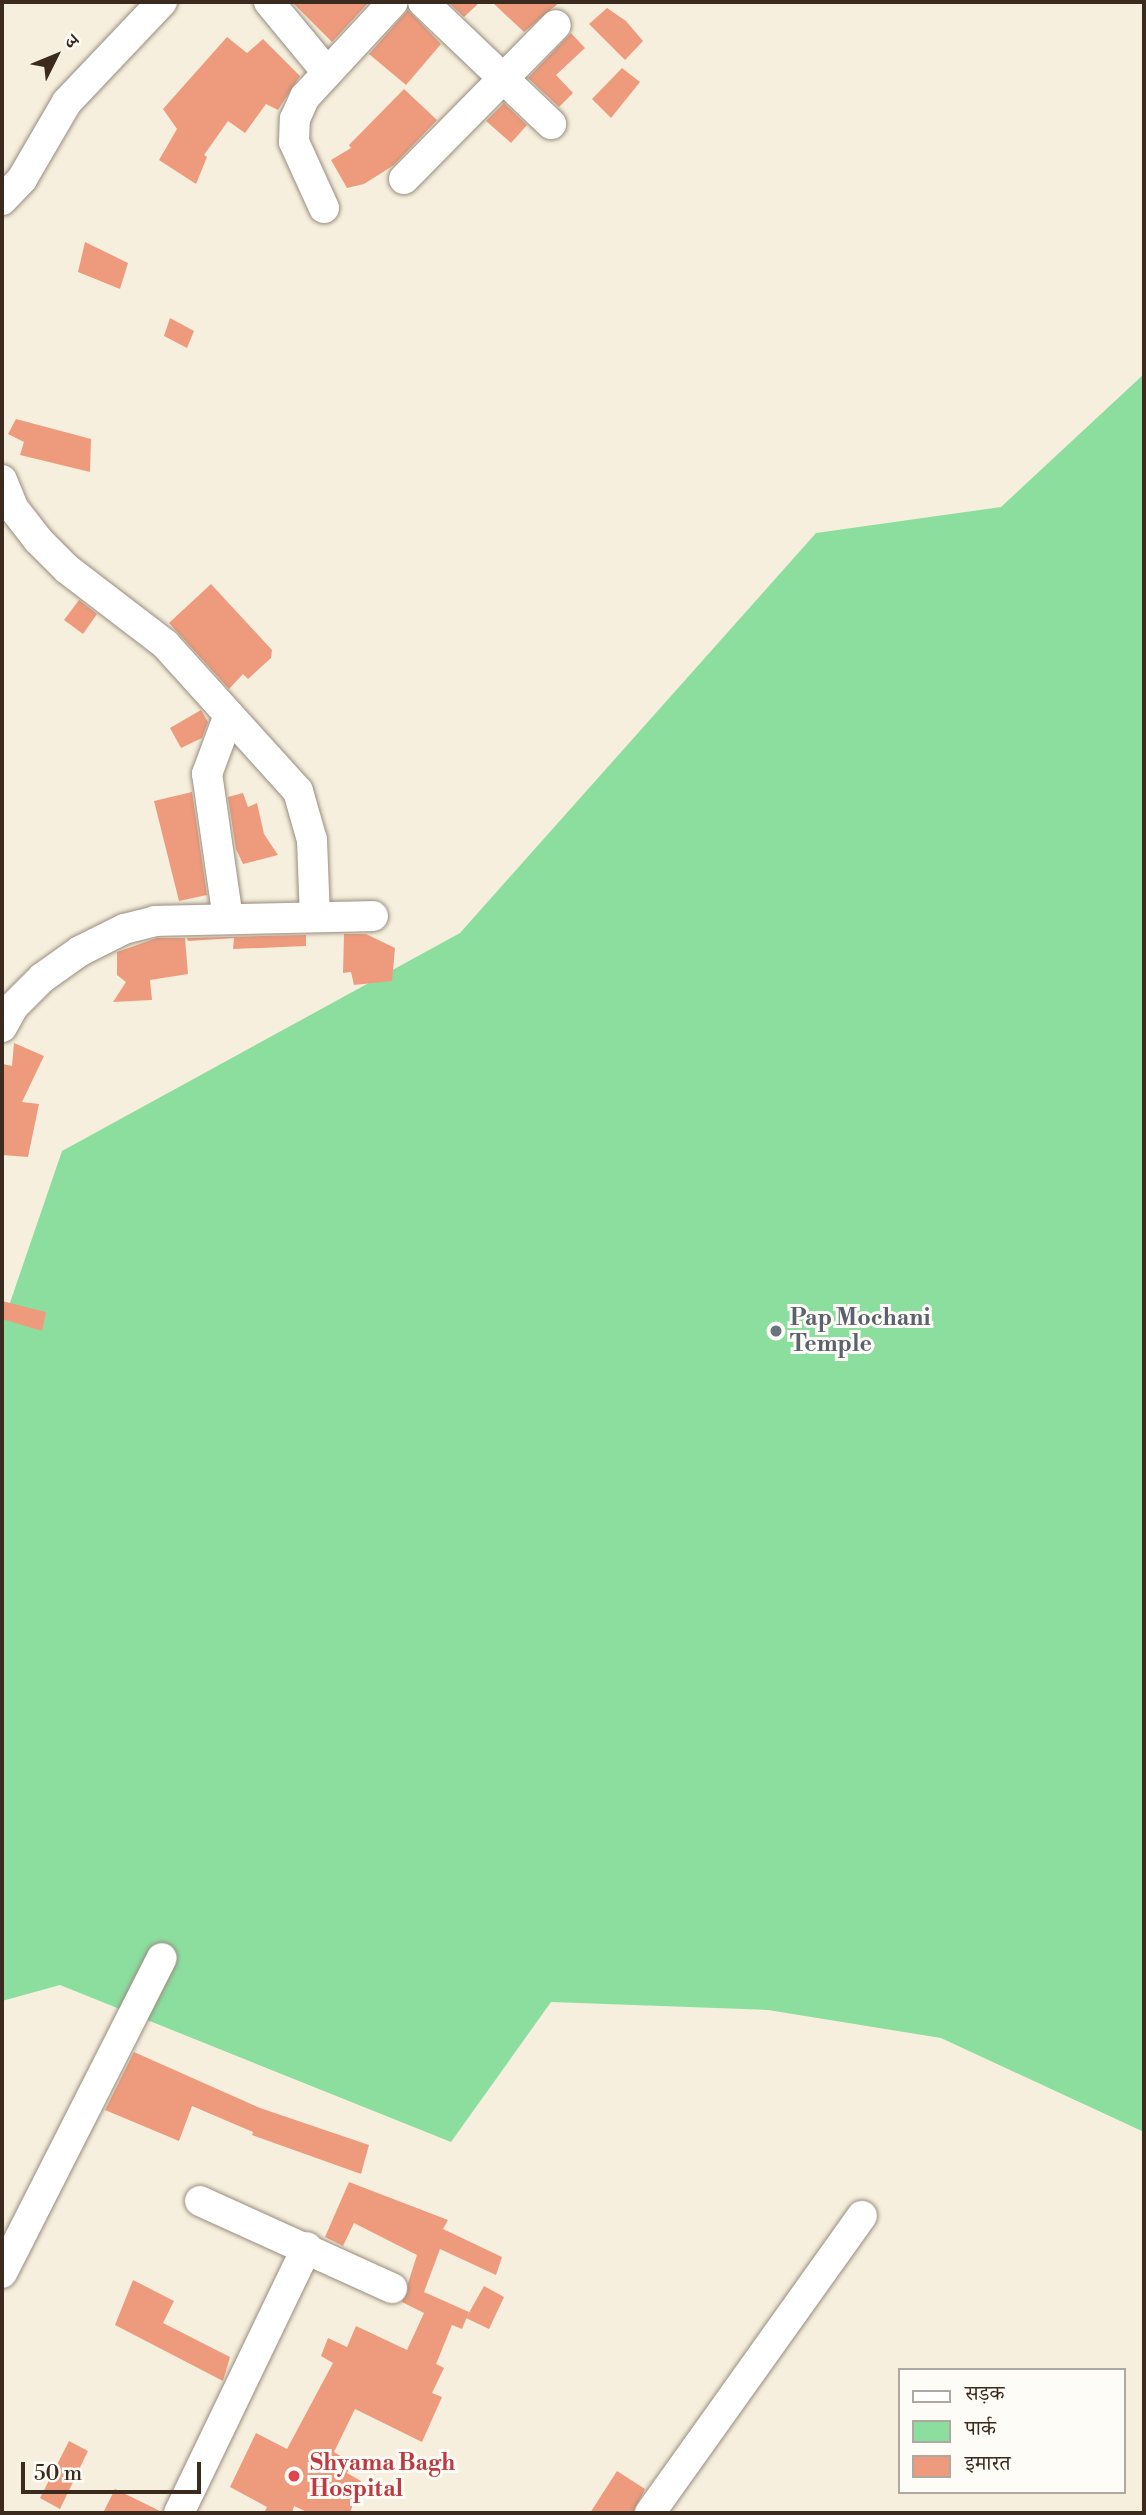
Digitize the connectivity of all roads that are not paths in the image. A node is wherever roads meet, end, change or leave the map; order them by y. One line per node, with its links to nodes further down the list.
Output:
1 (162, 2): 10 (street)
2 (269, 2): 6 (street)
3 (393, 2): 6 (street)
4 (423, 2): 7 (street)
5 (556, 24): 7 (street)
6 (327, 72): 11 (street)
7 (502, 77): 8 (street); 9 (street)
8 (551, 124)
9 (404, 179)
10 (2, 200)
11 (324, 208)
12 (2, 480): 13 (street)
13 (229, 715): 15 (street); 16 (street)
14 (373, 916): 15 (street)
15 (315, 917): 16 (street)
16 (228, 919): 17 (street)
17 (2, 1027)
18 (162, 1958): 22 (street)
19 (200, 2201): 21 (street)
20 (862, 2216): 25 (street)
21 (307, 2247): 23 (street); 24 (street)
22 (2, 2273)
23 (392, 2288)
24 (179, 2513)
25 (650, 2513)

